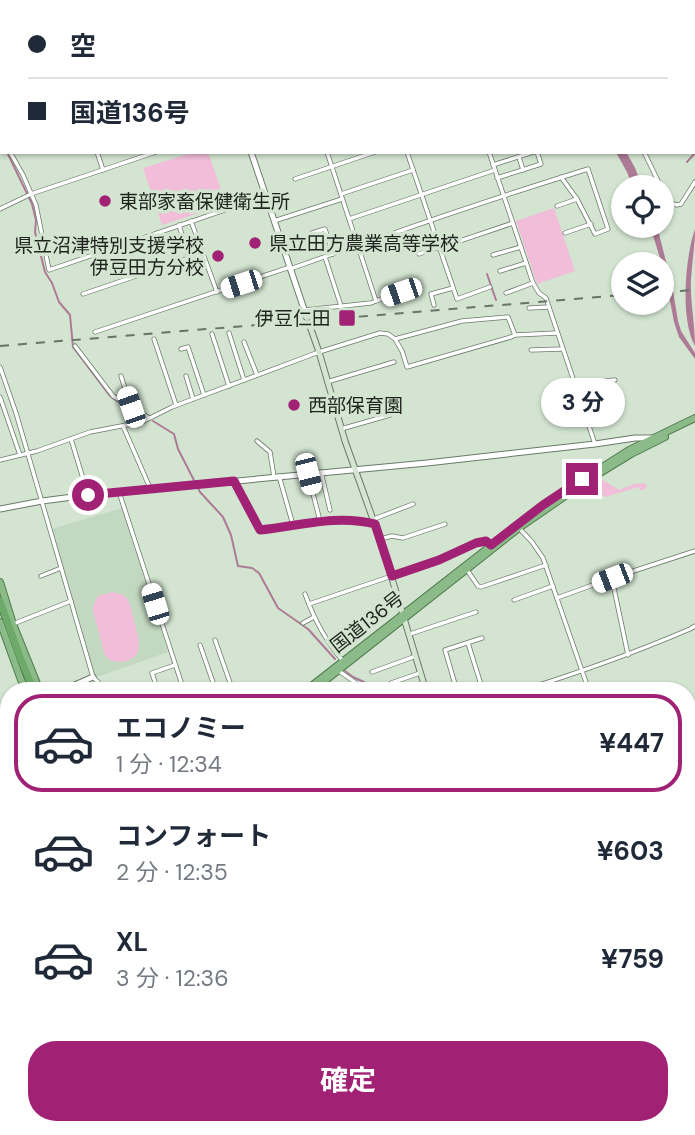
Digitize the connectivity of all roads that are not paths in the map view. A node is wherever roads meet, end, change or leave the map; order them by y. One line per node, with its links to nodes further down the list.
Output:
1 (11, 154): 23 (street)
2 (98, 154): 15 (street)
3 (150, 154): 15 (street)
4 (252, 154): 25 (street)
5 (328, 154): 13 (street)
6 (369, 154): 13 (street)
7 (408, 154): 16 (street)
8 (490, 154): 14 (street)
9 (529, 154): 12 (street)
10 (536, 154): 17 (street)
11 (645, 154): 18 (street)
12 (519, 157): 14 (street); 17 (street)
13 (332, 167): 21 (street); 26 (street)
14 (494, 167): 20 (street); 24 (street)
15 (103, 170): 23 (street)
16 (413, 170): 24 (street); 26 (street)
17 (523, 170): 20 (street)
18 (655, 175)
19 (561, 177): 27 (street); 28 (street); 37 (street)
20 (497, 178): 27 (street)
21 (295, 179)
22 (695, 182): 29 (street)
23 (32, 194): 31 (street); 38 (street)
24 (422, 195): 32 (street); 35 (street)
25 (265, 196): 33 (street); 34 (street)
26 (342, 196): 32 (street); 33 (street)
27 (504, 196): 35 (street); 36 (street)
28 (577, 199): 30 (street); 37 (street)
29 (674, 204)
30 (556, 206)
31 (0, 209)
32 (349, 219): 41 (street)
33 (274, 220): 51 (street)
34 (191, 221): 38 (street); 44 (street)
35 (430, 221): 41 (street); 42 (street)
36 (513, 223): 42 (street); 43 (street)
37 (591, 224): 40 (street)
38 (179, 225): 49 (street)
39 (312, 233): 45 (street)
40 (565, 233)
41 (358, 245): 45 (street); 60 (street)
42 (439, 247): 46 (street); 55 (street)
43 (521, 247): 47 (street); 50 (street)
44 (204, 253): 49 (street); 56 (street)
45 (333, 254): 48 (street)
46 (419, 254)
47 (493, 256)
48 (325, 257): 51 (street); 62 (street)
49 (189, 258): 59 (street)
50 (526, 263): 52 (street); 53 (street)
51 (290, 268): 56 (street); 65 (street)
52 (500, 271)
53 (533, 283): 58 (street); 63 (street)
54 (490, 287): 55 (street)
55 (453, 288): 61 (street)
56 (217, 292): 67 (street)
57 (401, 292): 60 (street)
58 (506, 293)
59 (83, 294)
60 (376, 301): 62 (street)
61 (434, 305)
62 (341, 306): 65 (street)
63 (549, 307): 64 (street); 69 (street)
64 (529, 308)
65 (305, 310): 66 (street)
66 (307, 318): 79 (main road)
67 (95, 332)
68 (229, 333): 85 (street)
69 (557, 333): 71 (street); 77 (street)
70 (212, 334): 89 (street)
71 (515, 335): 73 (street); 73 (street)
72 (154, 339): 93 (street)
73 (395, 339): 79 (street)
74 (244, 342): 82 (street)
75 (75, 346): 94 (street)
76 (181, 349): 90 (street)
77 (562, 349): 78 (street); 88 (street)
78 (531, 350)
79 (319, 352): 82 (street); 87 (main road)
80 (394, 362): 87 (street)
81 (0, 368): 104 (street)
82 (257, 375): 85 (street)
83 (121, 376): 94 (street)
84 (186, 376): 92 (street)
85 (244, 380): 89 (street)
86 (615, 380): 88 (street)
87 (327, 382): 99 (main road)
88 (574, 383): 103 (street)
89 (229, 386): 90 (street)
90 (204, 395): 92 (street)
91 (0, 397): 105 (street)
92 (193, 399): 93 (street)
93 (176, 405): 96 (street)
94 (131, 407): 96 (street)
95 (390, 415): 99 (street)
96 (149, 418): 98 (street)
97 (695, 420): 100 (highway, 国道136号)
98 (122, 425): 101 (street); 112 (street)
99 (341, 429): 107 (main road)
100 (658, 438): 103 (street); 123 (highway, 国道136号); 125 (highway, 国道136号)
101 (71, 439): 104 (street); 114 (street)
102 (257, 441): 110 (street)
103 (595, 444): 107 (street)
104 (28, 454): 105 (street); 115 (street)
105 (20, 455): 106 (street)
106 (0, 460)
107 (355, 469): 108 (street); 120 (main road)
108 (321, 472): 109 (street); 118 (street)
109 (308, 474): 110 (street); 119 (street)
110 (277, 477): 111 (street); 122 (street)
111 (234, 481): 112 (street); 122 (street)
112 (150, 488): 113 (street)
113 (119, 492): 114 (street); 157 (street)
114 (88, 495): 115 (street)
115 (41, 501): 117 (street); 129 (street)
116 (413, 504): 120 (street)
117 (0, 509)
118 (330, 510)
119 (320, 521): 120 (street); 122 (street)
120 (374, 521): 124 (main road)
121 (445, 524): 124 (street)
122 (293, 525)
123 (519, 528): 125 (highway, 国道136号); 128 (street)
124 (380, 539): 132 (main road)
125 (492, 547): 130 (highway, 国道136号); 132 (street); 143 (highway, 国道136号)
126 (694, 552): 127 (street); 133 (street)
127 (695, 558)
128 (546, 565): 130 (street); 135 (street)
129 (61, 568): 131 (street); 140 (street)
130 (467, 570): 143 (highway, 国道136号)
131 (41, 576)
132 (392, 576): 141 (street); 143 (main road)
133 (612, 578): 137 (street); 154 (street)
134 (0, 582): 146 (highway)
135 (553, 586): 137 (street); 138 (street)
136 (305, 594): 141 (street)
137 (557, 598): 160 (street)
138 (514, 600)
139 (0, 601): 164 (highway)
140 (71, 601): 146 (street); 162 (street)
141 (309, 604): 144 (street)
142 (476, 612): 149 (street)
143 (404, 616): 149 (main road); 156 (highway, 国道136号)
144 (314, 617): 145 (street); 156 (street)
145 (303, 623)
146 (13, 624): 165 (highway)
147 (1, 626): 163 (highway)
148 (695, 626): 154 (street)
149 (410, 635): 155 (main road)
150 (482, 638): 152 (street)
151 (215, 640): 171 (street)
152 (468, 643): 177 (street); 178 (street)
153 (200, 645): 170 (street)
154 (628, 655): 160 (street)
155 (416, 656): 159 (street); 161 (main road)
156 (344, 662): 158 (highway, 国道136号); 172 (highway, 国道136号)
157 (176, 664): 168 (street); 169 (street)
158 (338, 670): 173 (highway, 国道136号); 174 (street)
159 (372, 672)
160 (583, 672): 179 (street); 180 (street)
161 (420, 673): 175 (street); 176 (main road)
162 (93, 677): 166 (street); 167 (street)
163 (22, 682)
164 (30, 682)
165 (36, 682)
166 (82, 682)
167 (98, 682)
168 (155, 682)
169 (181, 682)
170 (213, 682)
171 (230, 682)
172 (319, 682)
173 (321, 682)
174 (354, 682)
175 (394, 682)
176 (423, 682)
177 (454, 682)
178 (480, 682)
179 (550, 682)
180 (586, 682)

